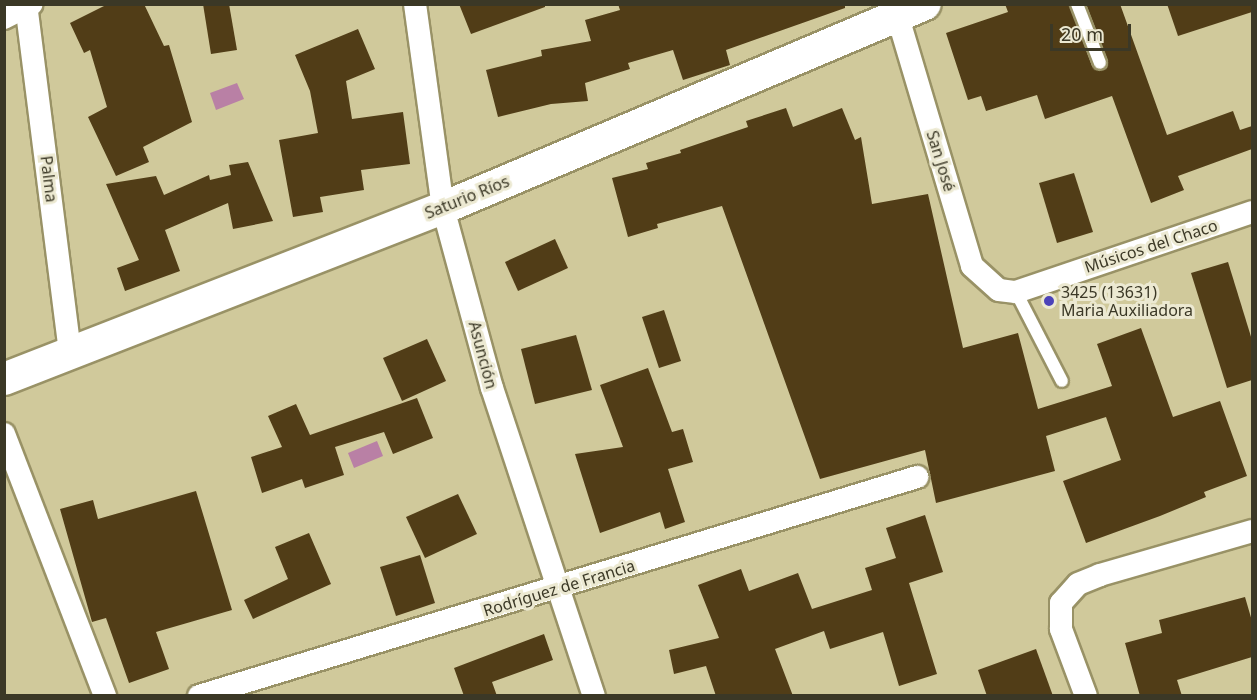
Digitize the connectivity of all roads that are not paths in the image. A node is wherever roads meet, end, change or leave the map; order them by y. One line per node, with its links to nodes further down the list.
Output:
1 (415, 4): 7 (street, Asunción)
2 (1077, 4): 6 (lane)
3 (28, 5): 5 (street); 10 (street, Palma)
4 (906, 9): 7 (street, Saturio Ríos); 9 (street, San José)
5 (4, 18)
6 (1100, 63)
7 (443, 208): 10 (street, Saturio Ríos); 16 (street, Asunción)
8 (1252, 212): 9 (street, Músicos del Chaco)
9 (1016, 292): 12 (lane)
10 (70, 353): 11 (street, Saturio Ríos)
11 (4, 379)
12 (1062, 381)
13 (4, 434): 17 (street)
14 (917, 477): 16 (street, Rodríguez de Francia)
15 (1252, 531): 20 (street)
16 (557, 589): 18 (street, Rodríguez de Francia); 19 (street, Asunción)
17 (105, 696)
18 (199, 696)
19 (594, 696)
20 (1086, 696)

